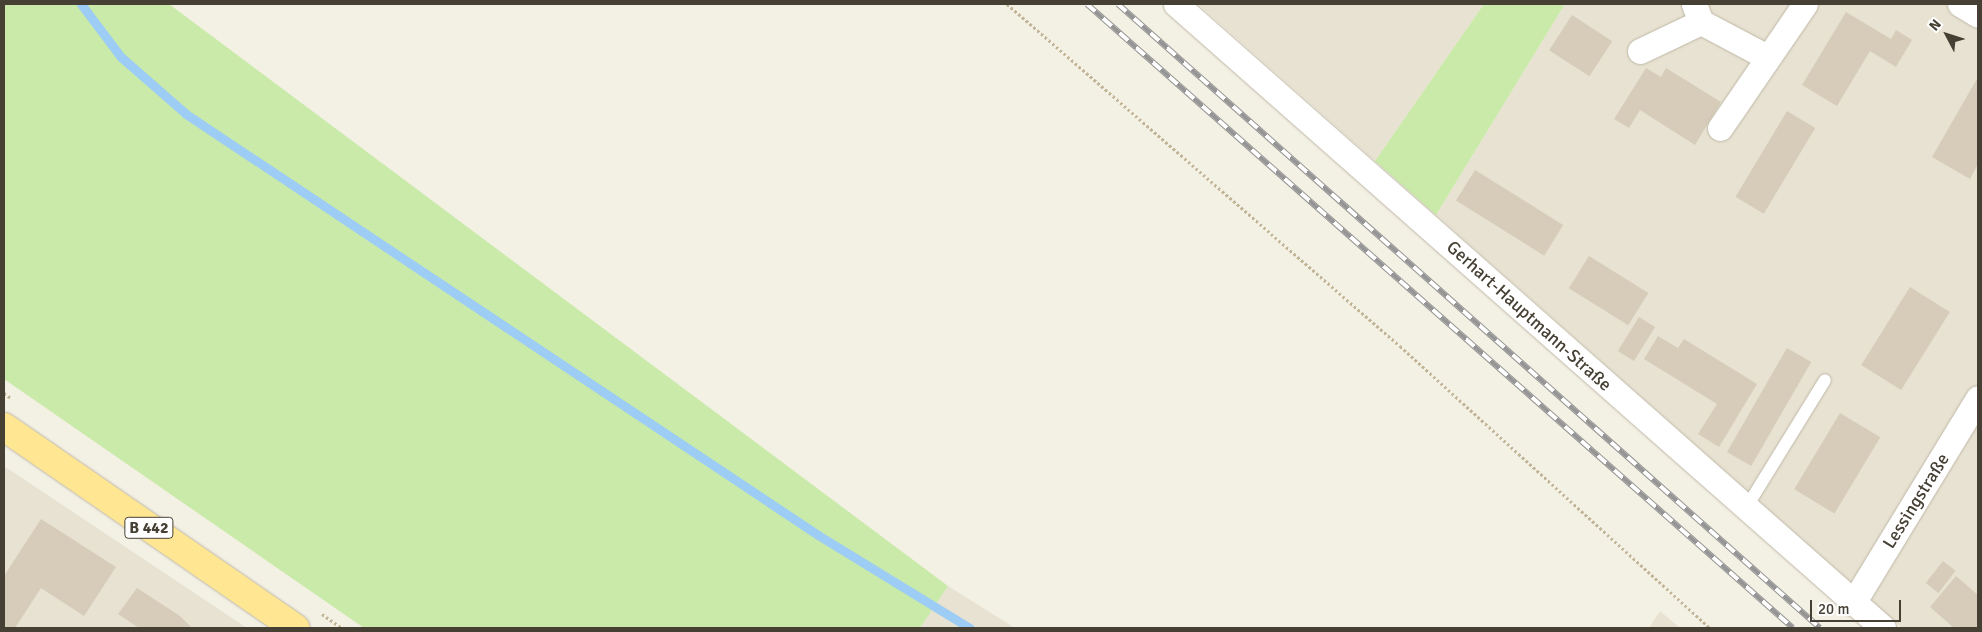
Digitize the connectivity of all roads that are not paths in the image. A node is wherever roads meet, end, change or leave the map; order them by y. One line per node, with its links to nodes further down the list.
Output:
1 (1176, 4): 12 (street, Gerhart-Hauptmann-Straße)
2 (1805, 4): 7 (street)
3 (1960, 4): 5 (street)
4 (1698, 13): 6 (street); 7 (street)
5 (1978, 15)
6 (1640, 51)
7 (1767, 57): 8 (street)
8 (1720, 128)
9 (1825, 380): 12 (lane)
10 (1978, 398): 13 (street, Lessingstraße)
11 (4, 427): 14 (main road, B 442)
12 (1746, 508): 13 (street, Gerhart-Hauptmann-Straße)
13 (1853, 603): 15 (street, Gerhart-Hauptmann-Straße)
14 (295, 628)
15 (1883, 628)

